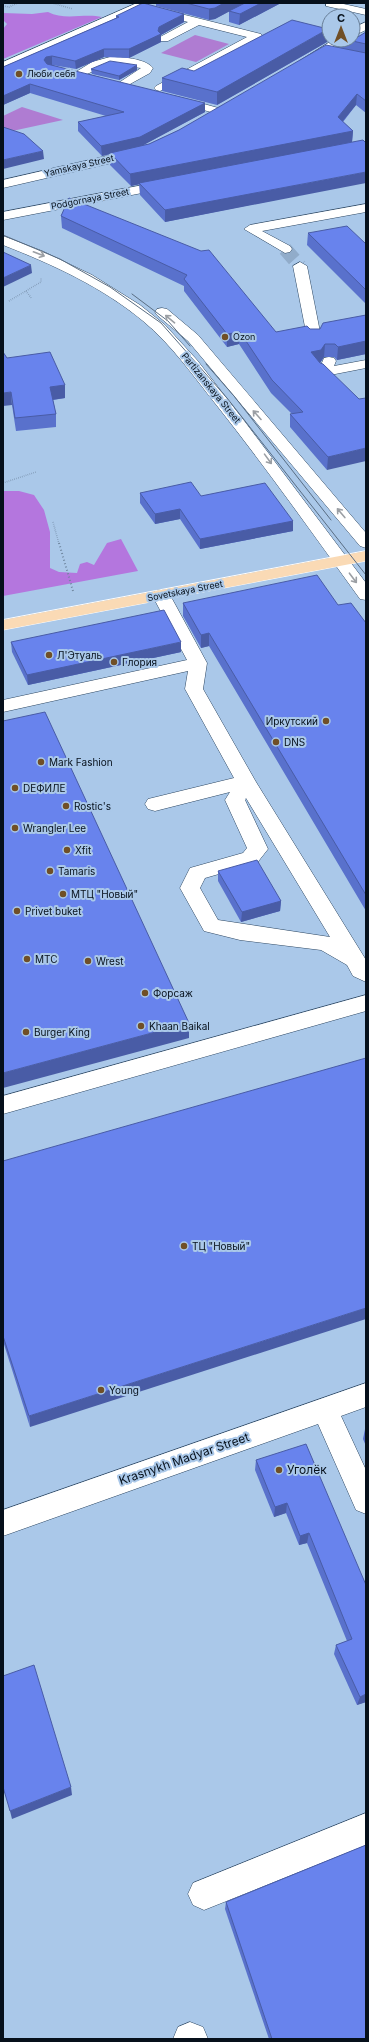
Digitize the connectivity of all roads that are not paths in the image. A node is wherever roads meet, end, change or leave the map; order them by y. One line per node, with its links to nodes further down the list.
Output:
1 (330, 4): 2 (street)
2 (366, 12)
3 (225, 19): 5 (street)
4 (198, 21): 5 (street); 6 (street); 10 (street)
5 (213, 25): 17 (street)
6 (164, 38)
7 (327, 48): 8 (street)
8 (323, 50): 9 (street); 13 (street)
9 (343, 55)
10 (20, 60): 11 (street); 12 (street)
11 (33, 63)
12 (3, 66)
13 (297, 66)
14 (65, 72): 15 (street)
15 (77, 75): 16 (street); 16 (street)
16 (120, 86): 18 (street)
17 (160, 88)
18 (135, 89)
19 (148, 92): 21 (street)
20 (232, 104): 21 (street)
21 (218, 111): 22 (street)
22 (206, 118)
23 (151, 148): 25 (street, Yamskaya Street)
24 (182, 181): 27 (street, Podgornaya Street)
25 (3, 184)
26 (366, 208): 30 (street)
27 (3, 216)
28 (3, 225): 35 (street, Partizanskaya Street, one-way to 28)
29 (3, 240): 37 (street, Partizanskaya Street, one-way to 37)
30 (285, 249)
31 (300, 266): 32 (street)
32 (314, 337)
33 (329, 361): 34 (street)
34 (366, 364)
35 (366, 543)
36 (366, 556): 37 (main road, Sovetskaya Street)
37 (340, 562): 38 (main road, Sovetskaya Street); 39 (street, Partizanskaya Street, one-way to 39)
38 (160, 595): 40 (main road, Sovetskaya Street); 41 (street)
39 (366, 595)
40 (3, 625)
41 (198, 663): 42 (street); 43 (street)
42 (3, 706)
43 (246, 782): 44 (street); 45 (street); 45 (street)
44 (155, 804)
45 (360, 967)
46 (366, 1003): 47 (street)
47 (3, 1105)
48 (366, 1395): 49 (street, Krasnykh Madyar Street)
49 (326, 1409): 50 (street); 51 (street, Krasnykh Madyar Street)
50 (366, 1501)
51 (3, 1523)
52 (366, 1829): 53 (street)
53 (204, 1894)

